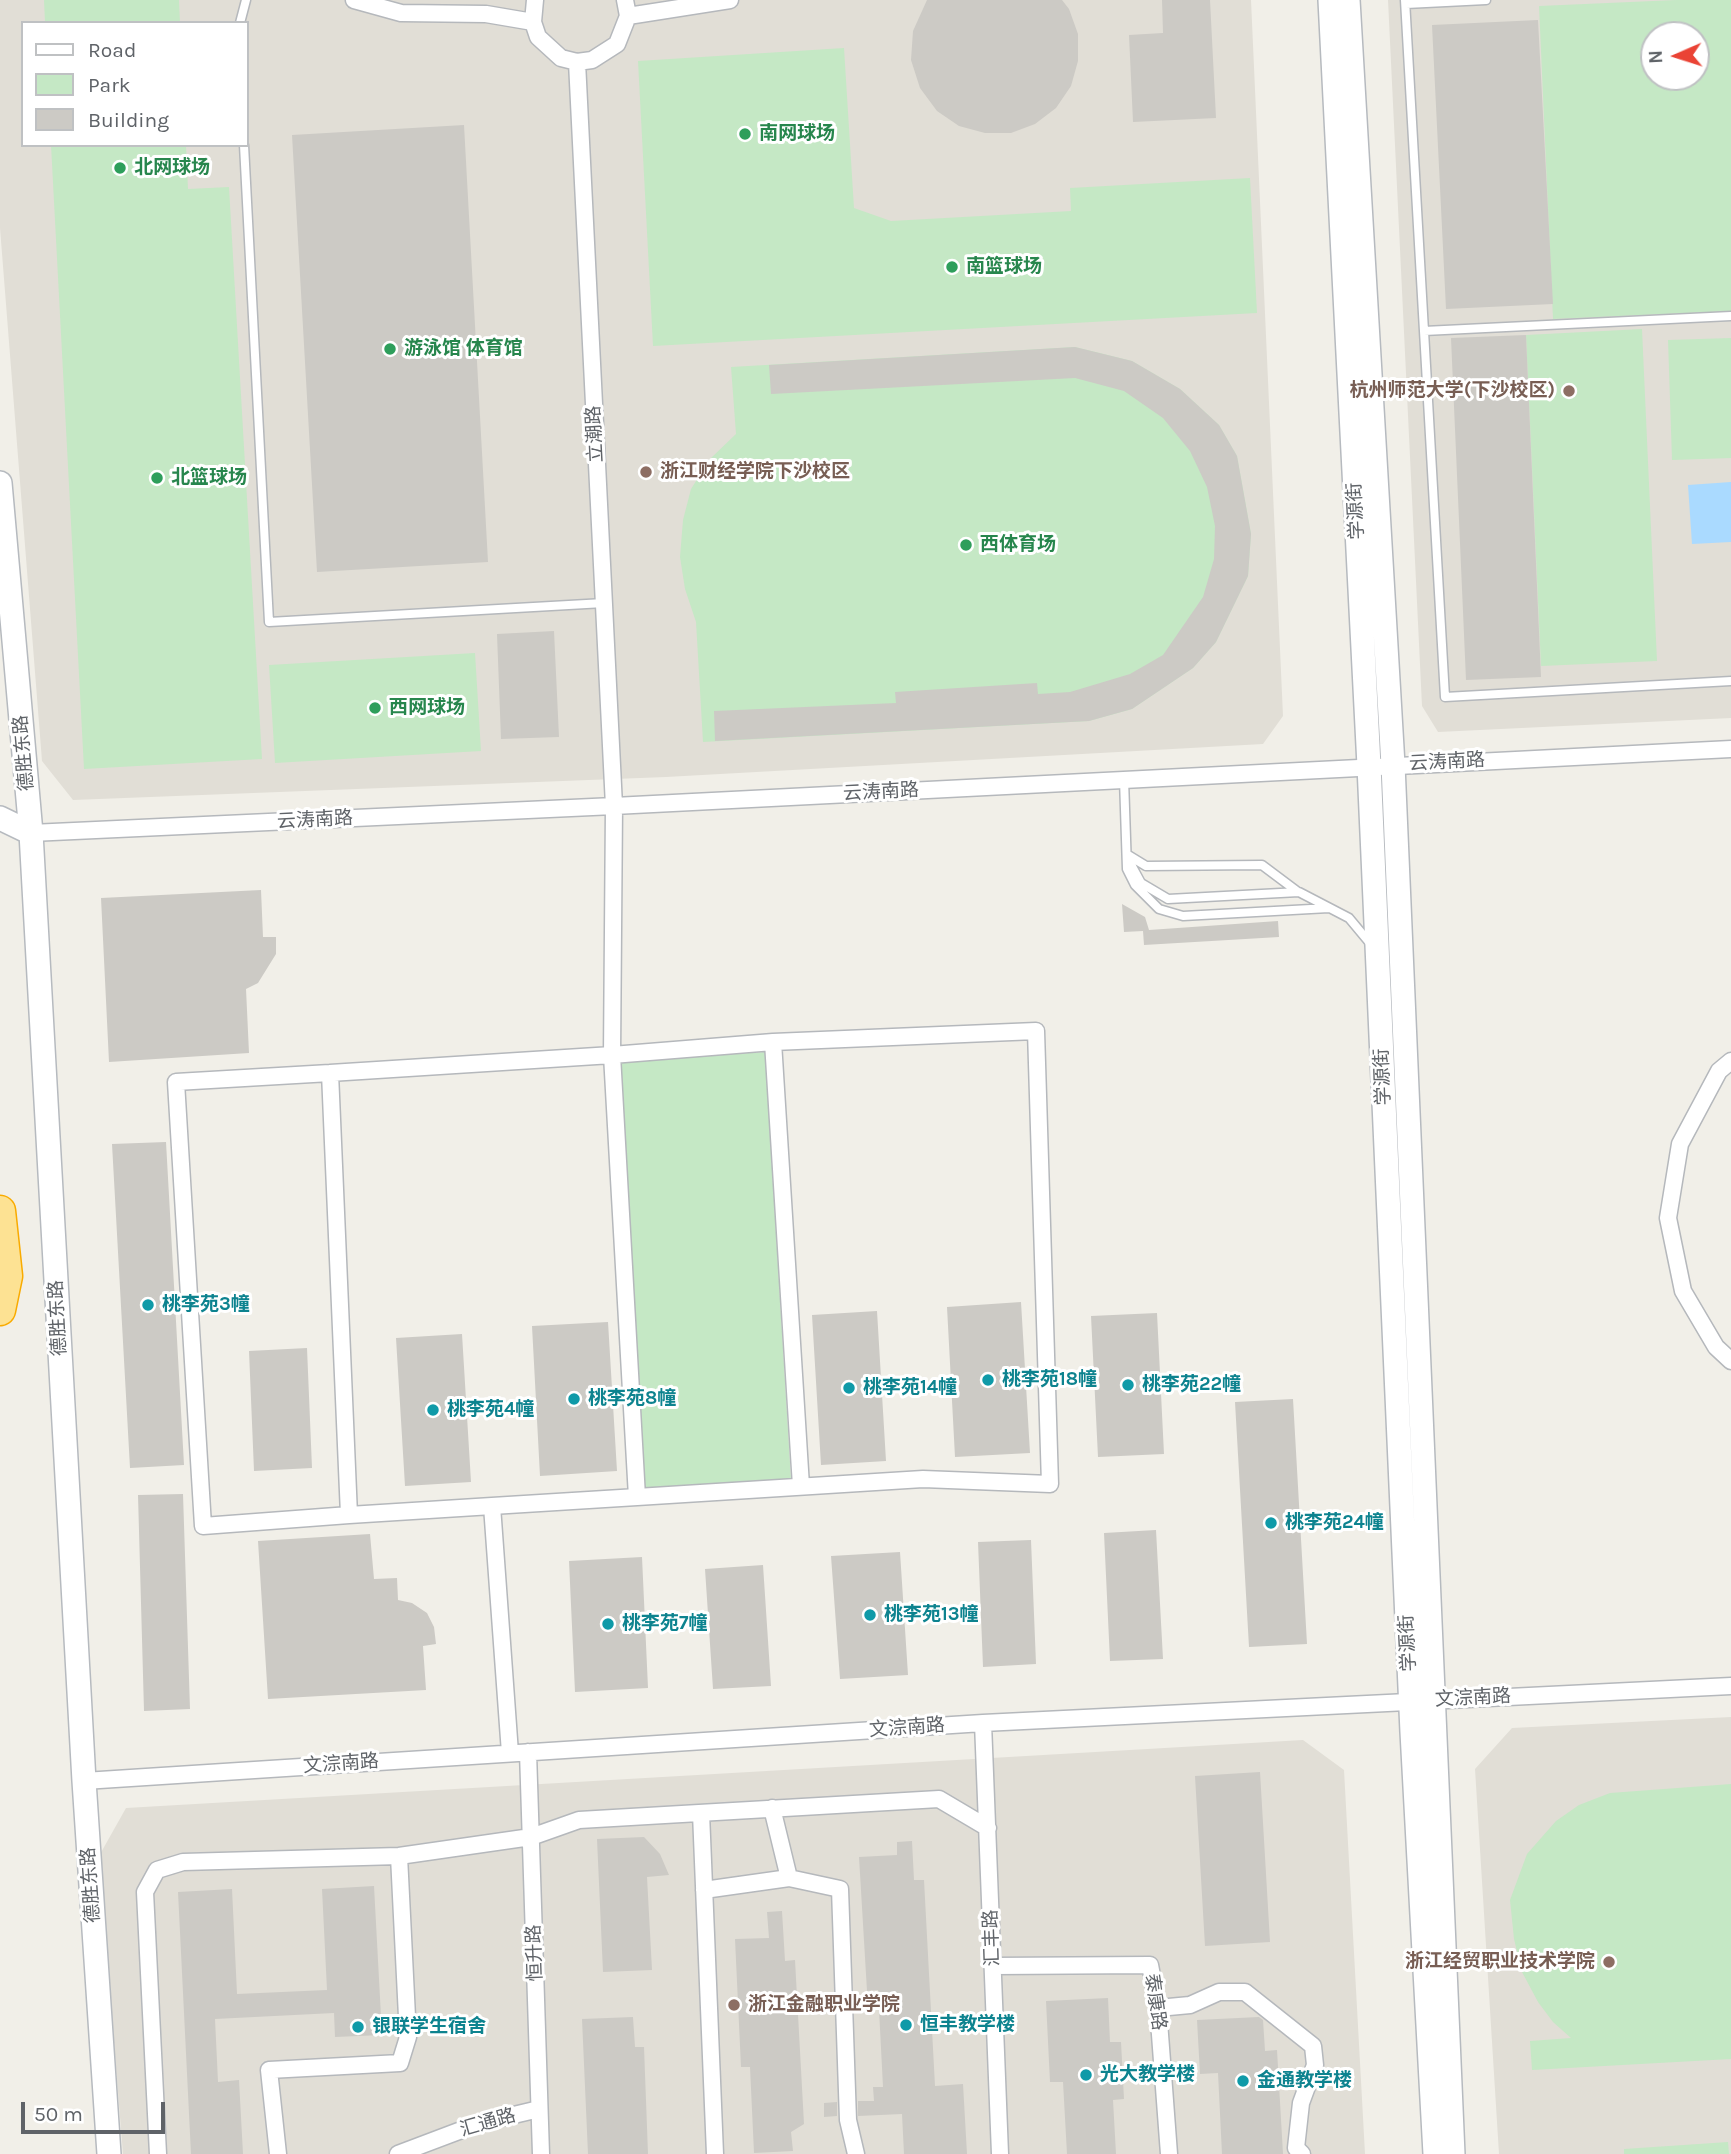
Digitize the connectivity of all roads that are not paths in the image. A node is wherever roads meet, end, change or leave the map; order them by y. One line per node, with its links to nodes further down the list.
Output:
1 (246, 0): 10 (lane)
2 (354, 0): 11 (street)
3 (535, 0): 11 (street)
4 (730, 0): 9 (street)
5 (1330, 0): 21 (main road, 学源街)
6 (1348, 0): 20 (main road)
7 (1486, 0): 8 (lane)
8 (1406, 2): 15 (lane)
9 (626, 8): 12 (street)
10 (241, 21)
11 (533, 22): 12 (street)
12 (577, 62): 17 (street, 立潮路)
13 (244, 147): 17 (lane)
14 (1731, 316): 15 (lane)
15 (1424, 331): 18 (lane)
16 (0, 484): 25 (main road, 德胜东路)
17 (604, 603): 23 (street, 立潮路)
18 (1731, 681)
19 (1731, 748): 20 (street, 云涛南路)
20 (1393, 765): 21 (street, 云涛南路); 43 (main road)
21 (1370, 766): 22 (street, 云涛南路); 30 (main road, 学源街)
22 (1124, 779): 23 (street, 云涛南路); 27 (lane)
23 (614, 806): 25 (street, 云涛南路); 32 (street, 立潮路)
24 (0, 818): 25 (main road)
25 (31, 833): 26 (main road); 48 (main road, 德胜东路)
26 (0, 835)
27 (1125, 853): 28 (lane); 28 (lane); 29 (lane)
28 (1299, 892): 29 (lane)
29 (1329, 908): 30 (lane)
30 (1378, 958): 44 (main road, 学源街)
31 (773, 1042): 32 (street); 38 (street); 38 (street)
32 (612, 1055): 34 (street); 39 (street, 立潮路)
33 (1731, 1061): 37 (street)
34 (330, 1073): 41 (street); 41 (street)
35 (0, 1211): 36 (highway)
36 (0, 1310)
37 (1731, 1361)
38 (801, 1486): 39 (street)
39 (637, 1497): 40 (street)
40 (492, 1506): 41 (street); 47 (street)
41 (349, 1516)
42 (1731, 1686): 43 (street, 文淙南路)
43 (1435, 1700): 44 (street, 文淙南路); 70 (main road)
44 (1410, 1701): 45 (street, 文淙南路); 69 (main road, 学源街)
45 (983, 1723): 46 (street, 文淙南路); 51 (street, 汇丰路)
46 (528, 1752): 47 (street, 文淙南路); 52 (street, 恒升路)
47 (510, 1753): 48 (street, 文淙南路)
48 (84, 1781): 59 (main road, 德胜东路)
49 (772, 1808): 50 (street); 51 (street); 54 (street)
50 (701, 1813): 52 (street); 55 (street)
51 (988, 1828): 56 (street, 汇丰路)
52 (531, 1837): 53 (street); 58 (street, 恒升路)
53 (399, 1856): 60 (street); 61 (street)
54 (789, 1878): 55 (street); 65 (street)
55 (704, 1890): 64 (street)
56 (994, 1966): 57 (street, 泰康路); 66 (street, 汇丰路)
57 (1158, 2008): 67 (street, 泰康路); 68 (street)
58 (539, 2109): 62 (street, 汇通路); 63 (street, 恒升路)
59 (109, 2154)
60 (158, 2154)
61 (278, 2154)
62 (398, 2154)
63 (541, 2154)
64 (715, 2154)
65 (856, 2154)
66 (1000, 2154)
67 (1169, 2154)
68 (1302, 2154)
69 (1435, 2154)
70 (1453, 2154)

